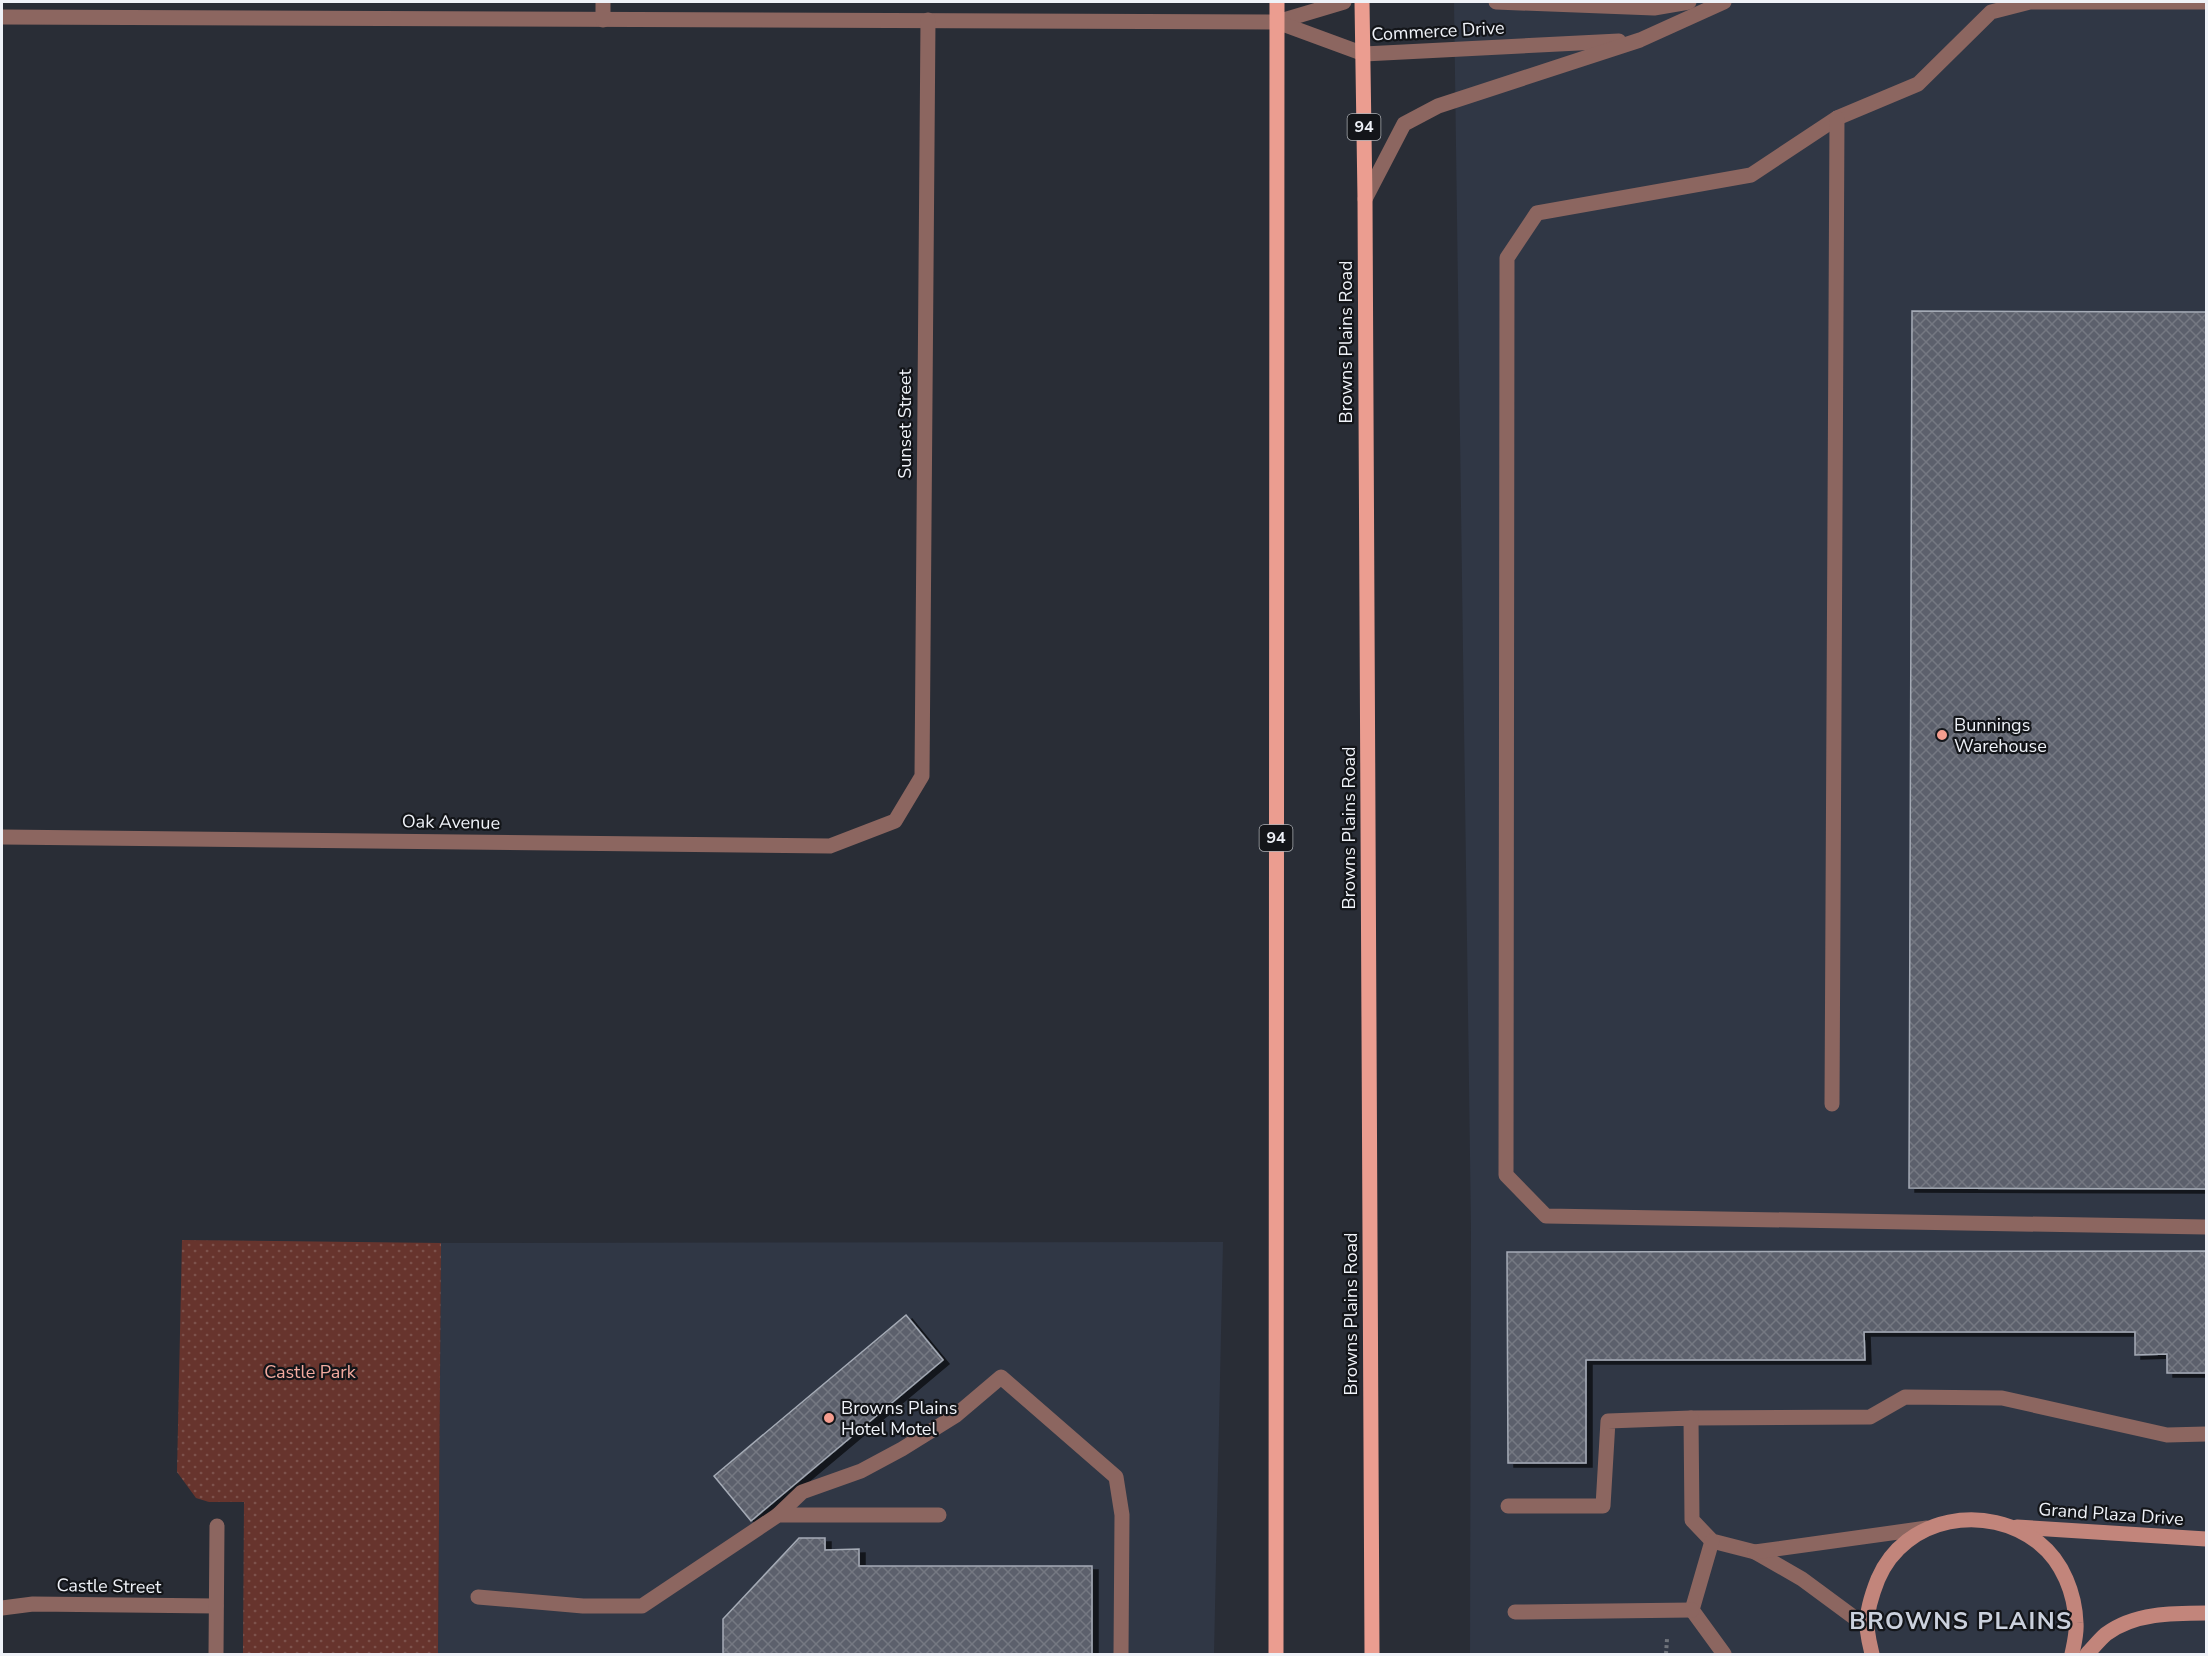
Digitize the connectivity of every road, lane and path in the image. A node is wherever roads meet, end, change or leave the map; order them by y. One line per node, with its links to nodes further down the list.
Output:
1 (603, 2): 11 (street)
2 (1277, 2): 13 (main road, 94)
3 (1344, 2): 13 (street)
4 (1362, 2): 15 (main road, Browns Plains Road / 94)
5 (1496, 2): 9 (street, Commerce Drive)
6 (1689, 2): 9 (street, Commerce Drive)
7 (1724, 2): 14 (street, Commerce Drive)
8 (2206, 2): 16 (street)
9 (1567, 3)
10 (2, 18): 11 (street)
11 (603, 20): 12 (street)
12 (928, 20): 13 (street); 18 (street, Sunset Street)
13 (1277, 22): 15 (street, Commerce Drive); 43 (main road, 94)
14 (1640, 40): 15 (street, Commerce Drive); 17 (street, Commerce Drive)
15 (1364, 54): 17 (main road, Browns Plains Road / 94)
16 (1837, 118): 20 (street); 21 (street)
17 (1365, 199): 44 (main road, Browns Plains Road / 94)
18 (895, 821): 19 (street, Oak Avenue)
19 (2, 837)
20 (1832, 1104)
21 (2206, 1227)
22 (1691, 1418): 23 (street); 24 (street); 31 (street)
23 (2206, 1434)
24 (1508, 1506)
25 (778, 1515): 26 (street); 33 (street); 42 (street)
26 (939, 1515)
27 (217, 1526): 34 (street)
28 (2014, 1527): 29 (street); 30 (street, Grand Plaza Drive); 48 (street)
29 (1927, 1528): 32 (street); 39 (street)
30 (2206, 1539)
31 (1712, 1541): 32 (street); 36 (street)
32 (1755, 1552): 39 (street)
33 (478, 1597)
34 (216, 1606): 35 (street, Castle Street); 41 (street)
35 (2, 1608)
36 (1692, 1610): 37 (street); 46 (street)
37 (1515, 1612)
38 (2206, 1613): 49 (street)
39 (1867, 1627): 47 (street)
40 (1667, 1638): 45 (path)
41 (216, 1654)
42 (1121, 1654)
43 (1276, 1654)
44 (1372, 1654)
45 (1666, 1654)
46 (1724, 1654)
47 (1872, 1654)
48 (2072, 1654)
49 (2086, 1654)

